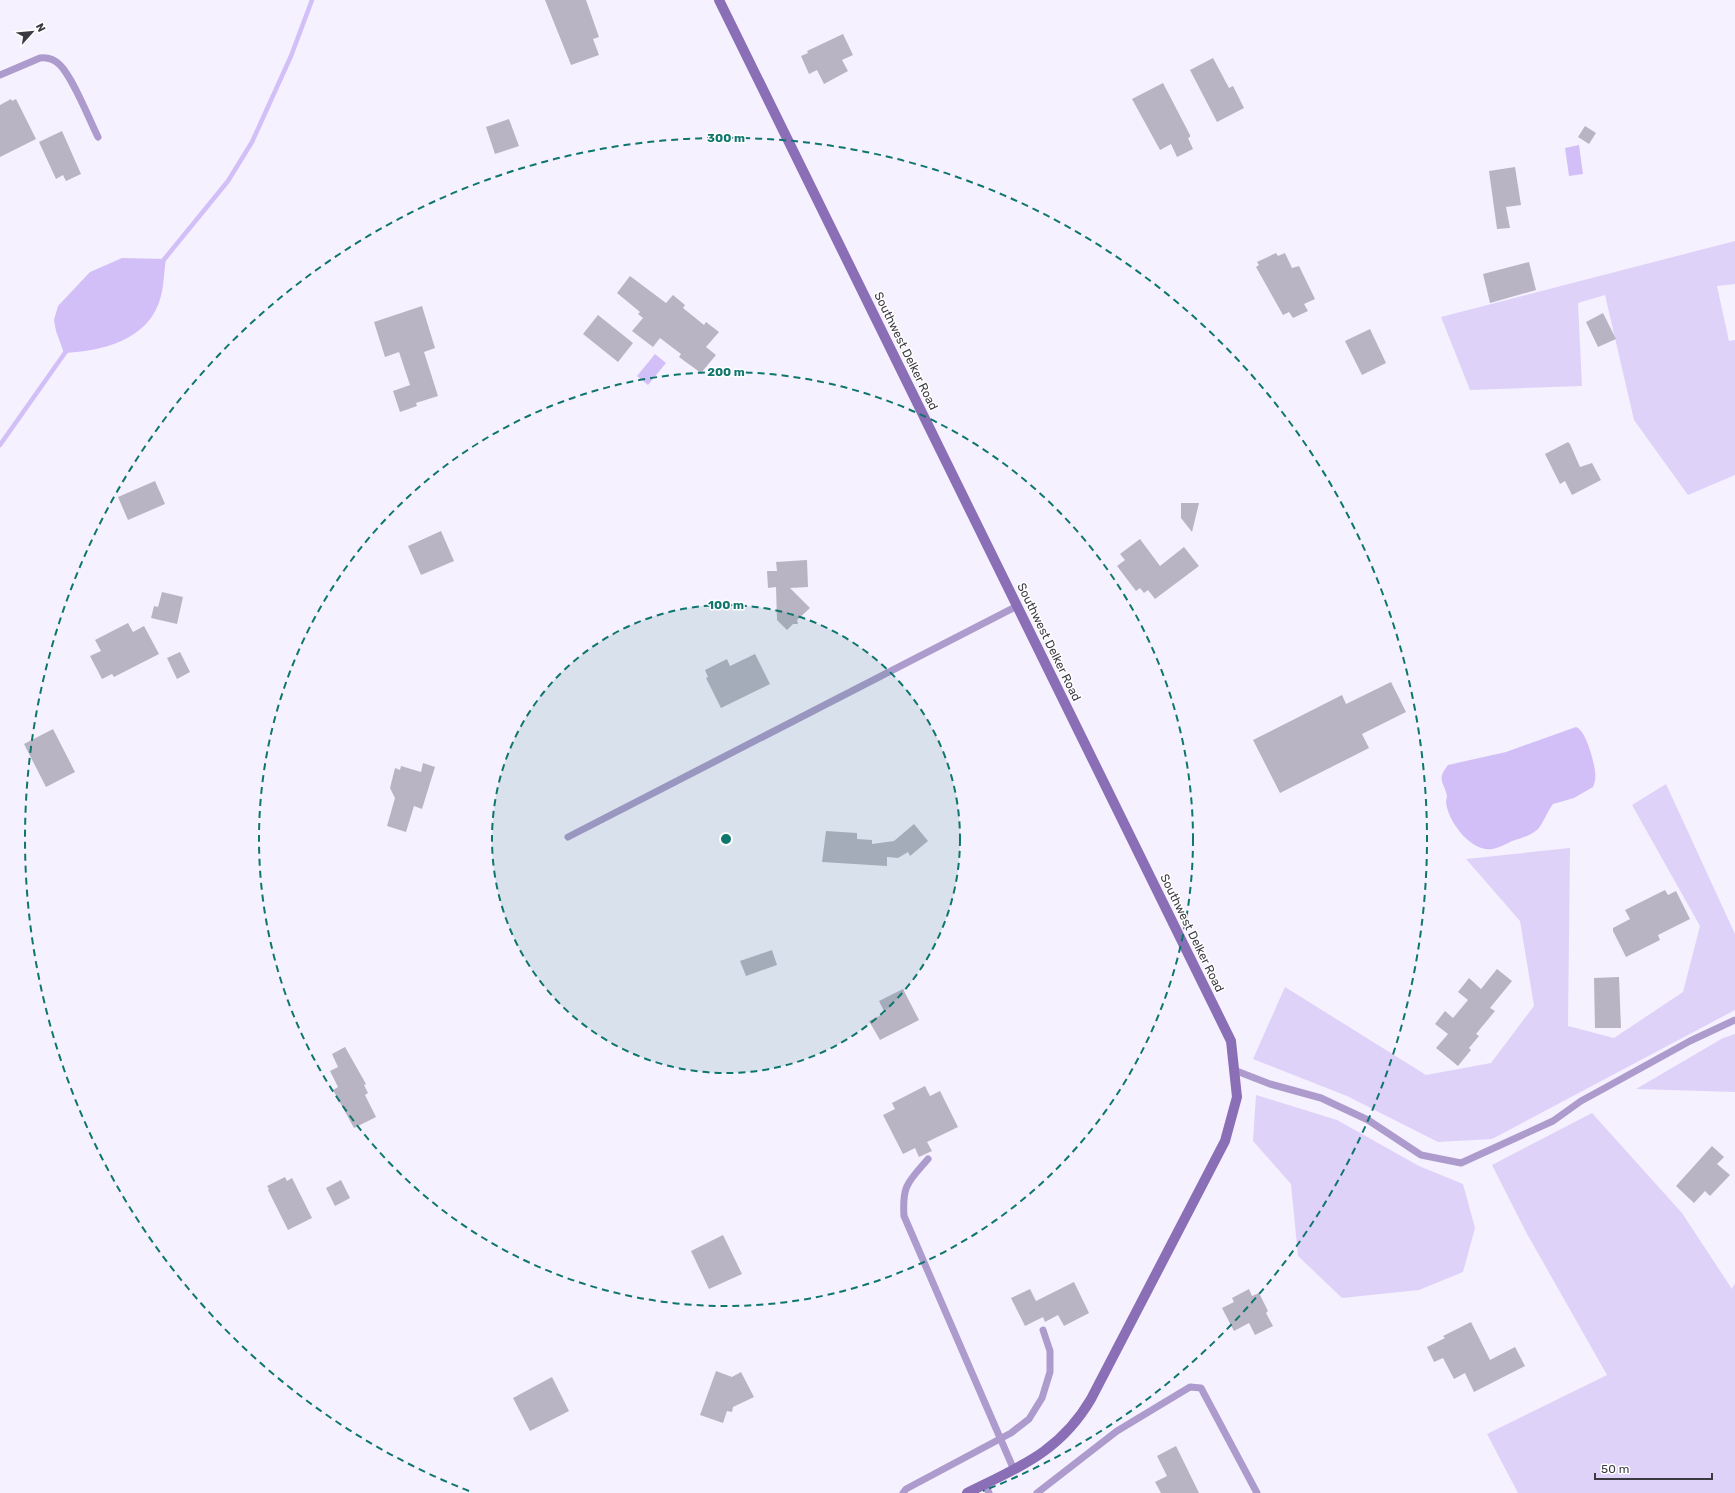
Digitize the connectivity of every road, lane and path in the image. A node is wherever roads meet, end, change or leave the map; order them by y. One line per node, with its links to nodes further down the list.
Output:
1 (719, 0): 4 (street, Southwest Delker Road)
2 (0, 75): 3 (lane)
3 (98, 137)
4 (1017, 606): 5 (lane); 7 (street, Southwest Delker Road)
5 (568, 837)
6 (1735, 1020): 7 (lane)
7 (1234, 1070): 11 (street, Southwest Delker Road)
8 (928, 1159): 10 (lane)
9 (1043, 1330): 10 (lane)
10 (1000, 1439): 11 (lane); 13 (lane)
11 (1014, 1470): 12 (street, Southwest Delker Road)
12 (987, 1489): 14 (street, Southwest Delker Road)
13 (903, 1493)
14 (967, 1493)
15 (1037, 1493): 16 (lane)
16 (1257, 1493)

